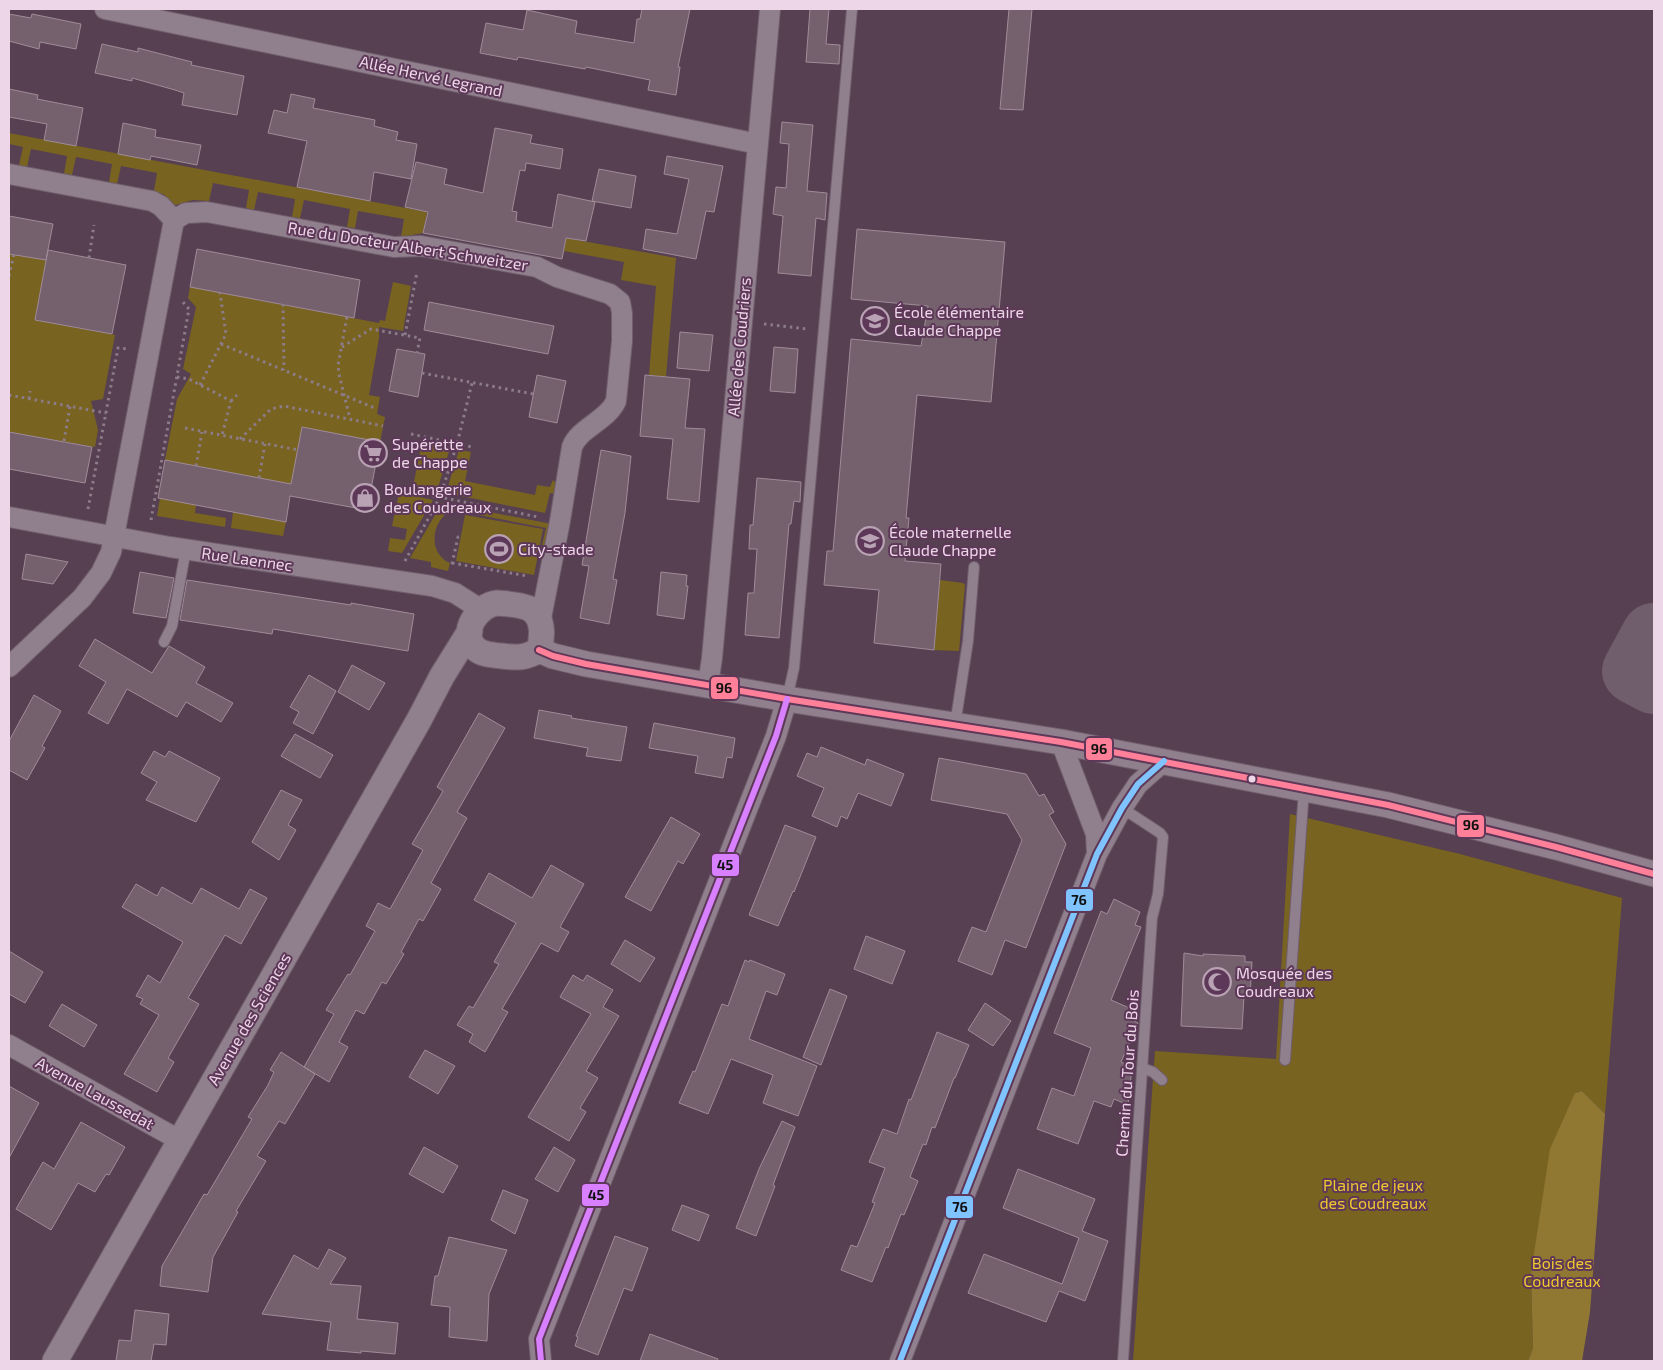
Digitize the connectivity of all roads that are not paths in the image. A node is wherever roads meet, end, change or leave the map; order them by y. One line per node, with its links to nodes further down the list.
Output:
1 (105, 9): 4 (street, Allée Hervé Legrand)
2 (770, 9): 4 (street, Allée des Coudriers)
3 (852, 9): 20 (lane)
4 (758, 144): 19 (street, Allée des Coudriers)
5 (9, 174): 6 (street)
6 (174, 220): 8 (street); 12 (street, Rue du Docteur Albert Schweitzer)
7 (9, 517): 8 (street, Rue Laennec)
8 (114, 537): 9 (street, Rue Laennec); 17 (street)
9 (186, 550): 11 (street, Rue Laennec); 14 (lane)
10 (974, 567): 21 (lane)
11 (480, 609): 12 (street); 13 (street)
12 (540, 623): 15 (street)
13 (470, 631): 16 (street); 18 (street, Avenue des Sciences)
14 (164, 642)
15 (539, 650): 16 (street); 19 (street)
16 (484, 654): 18 (street)
17 (9, 667)
18 (442, 676): 33 (street, Avenue des Sciences)
19 (708, 685): 20 (street)
20 (787, 699): 21 (street); 35 (street)
21 (955, 726): 22 (street)
22 (1061, 742): 23 (street); 25 (street)
23 (1164, 761): 24 (street); 26 (street)
24 (1304, 788): 28 (street); 30 (lane)
25 (1082, 800): 26 (street); 27 (street)
26 (1122, 808): 27 (street); 31 (lane, Chemin du Tour du Bois)
27 (1097, 854): 36 (street)
28 (1654, 874)
29 (9, 1045): 33 (street, Avenue Laussedat)
30 (1285, 1060)
31 (1142, 1068): 32 (lane); 37 (lane, Chemin du Tour du Bois)
32 (1162, 1080)
33 (181, 1141): 34 (street, Avenue des Sciences)
34 (55, 1361)
35 (542, 1361)
36 (900, 1361)
37 (1123, 1361)

